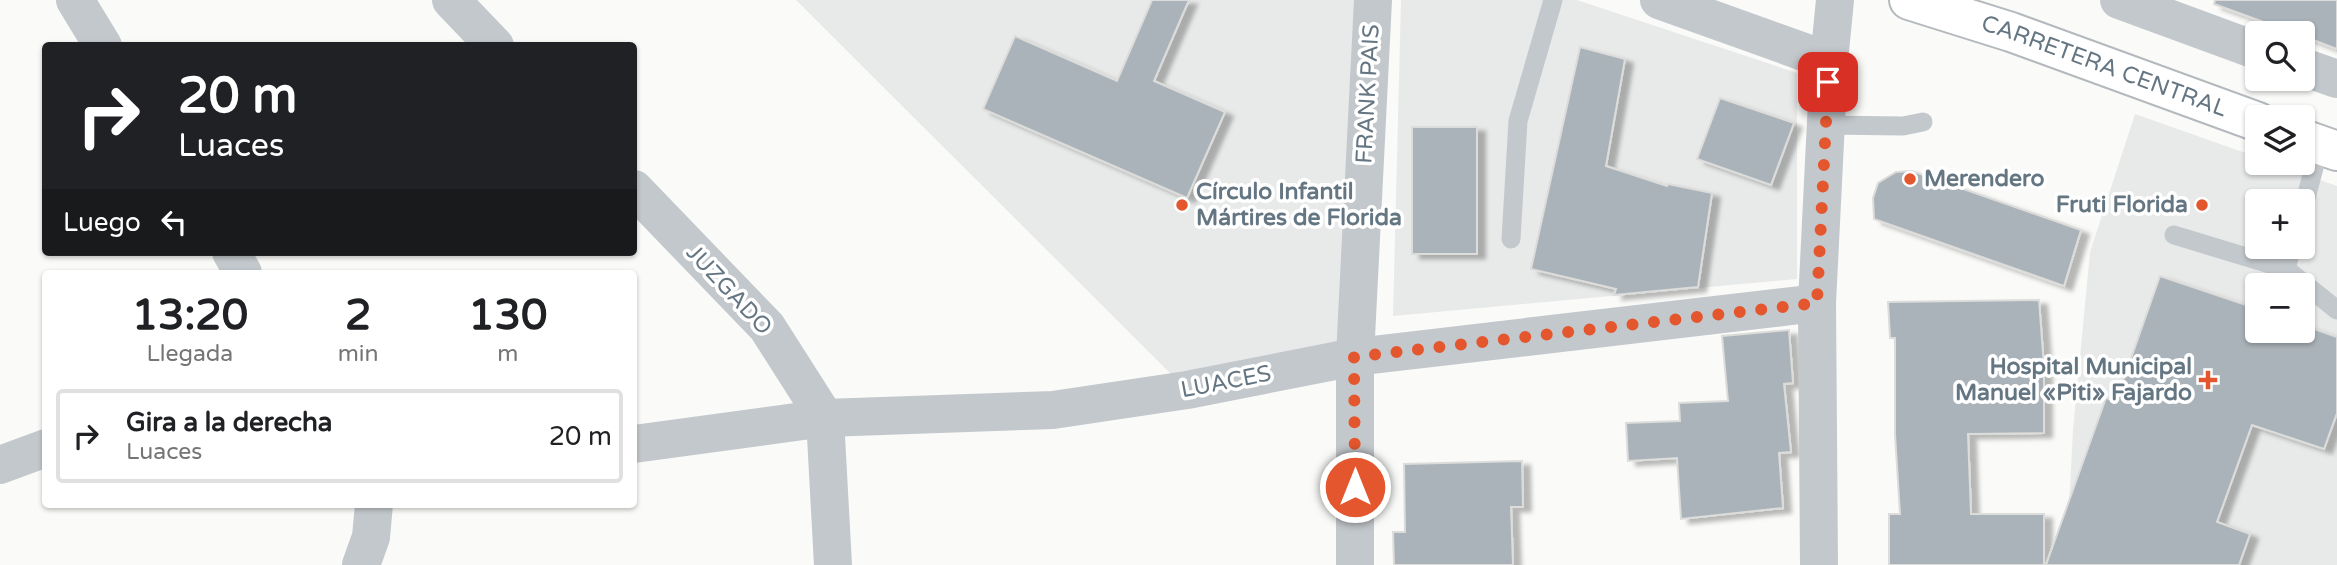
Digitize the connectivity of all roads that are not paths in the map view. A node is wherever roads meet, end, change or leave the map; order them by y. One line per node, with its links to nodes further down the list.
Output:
1 (75, 0): 9 (street)
2 (451, 0): 10 (street)
3 (1373, 0): 27 (street, FRANK PAIS)
4 (1553, 0): 22 (lane)
5 (1659, 0): 12 (street)
6 (1835, 0): 12 (street)
7 (1909, 0): 15 (highway, CARRETERA CENTRAL)
8 (2119, 0): 11 (street)
9 (101, 42)
10 (491, 42)
11 (2245, 46)
12 (1829, 61): 17 (street)
13 (2315, 71): 14 (street)
14 (2337, 79)
15 (2245, 117)
16 (1923, 122): 17 (lane)
17 (1826, 125): 25 (street)
18 (2320, 145): 19 (lane)
19 (2308, 189)
20 (637, 192): 28 (street, JUZGADO)
21 (2174, 235): 24 (lane)
22 (1511, 239)
23 (2289, 259): 24 (lane)
24 (2286, 269): 26 (lane)
25 (1817, 303): 27 (street, LUACES); 36 (street)
26 (2337, 310)
27 (1354, 357): 28 (street, LUACES); 35 (street, FRANK PAIS)
28 (825, 418): 29 (street, LUACES); 34 (street, JUZGADO)
29 (637, 444)
30 (42, 449): 31 (street)
31 (0, 465)
32 (374, 508): 33 (street)
33 (361, 565)
34 (833, 565)
35 (1355, 565)
36 (1819, 565)

